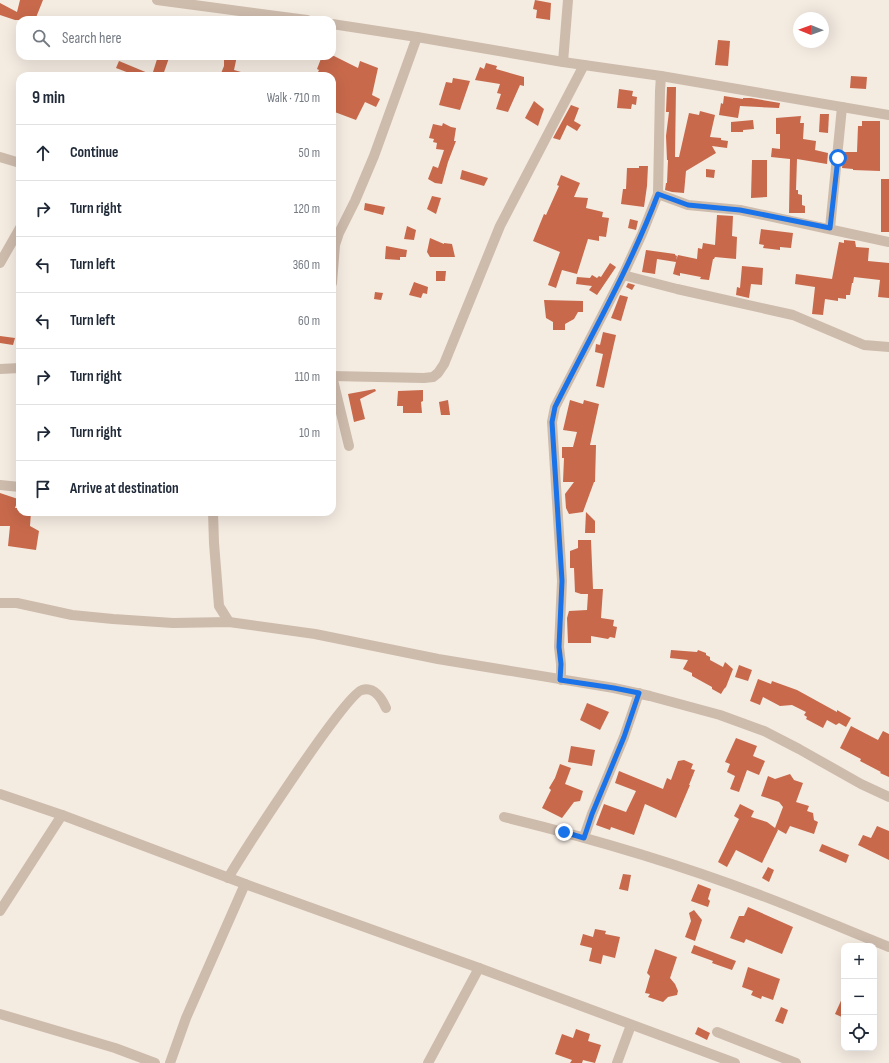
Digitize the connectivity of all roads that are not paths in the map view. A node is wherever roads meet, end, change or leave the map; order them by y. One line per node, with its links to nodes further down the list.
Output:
1 (157, 0): 3 (street)
2 (568, 0): 7 (street)
3 (169, 1): 4 (street)
4 (278, 16)
5 (336, 25): 6 (street)
6 (417, 37): 7 (street); 18 (street)
7 (563, 62): 8 (street)
8 (584, 64): 9 (street); 24 (street)
9 (662, 76): 10 (street); 14 (street)
10 (842, 107): 11 (street); 15 (street)
11 (889, 115)
12 (0, 157): 13 (street)
13 (16, 162)
14 (658, 194): 15 (street); 20 (street)
15 (830, 228): 17 (street)
16 (16, 235): 19 (street)
17 (889, 242)
18 (336, 245)
19 (0, 263)
20 (623, 275): 21 (street); 34 (street)
21 (889, 347)
22 (16, 368): 23 (street)
23 (0, 369)
24 (336, 376)
25 (336, 392): 26 (street)
26 (349, 446)
27 (0, 484): 28 (street)
28 (16, 486)
29 (213, 516): 31 (street)
30 (0, 603): 32 (street)
31 (219, 606): 32 (street); 33 (street)
32 (207, 622): 33 (street)
33 (229, 622): 34 (street)
34 (560, 680): 35 (street)
35 (639, 693): 38 (street); 41 (street)
36 (386, 708): 42 (street)
37 (0, 794): 39 (street)
38 (889, 797)
39 (62, 815): 42 (street); 44 (street)
40 (504, 817): 41 (street)
41 (584, 838): 45 (street)
42 (228, 878): 43 (street)
43 (245, 884): 46 (street); 51 (street)
44 (0, 911)
45 (889, 948)
46 (479, 968): 48 (street); 52 (street)
47 (0, 1014): 50 (street)
48 (631, 1025): 53 (street); 54 (street)
49 (717, 1032): 55 (street)
50 (155, 1063)
51 (170, 1063)
52 (428, 1063)
53 (617, 1063)
54 (735, 1063)
55 (796, 1063)

